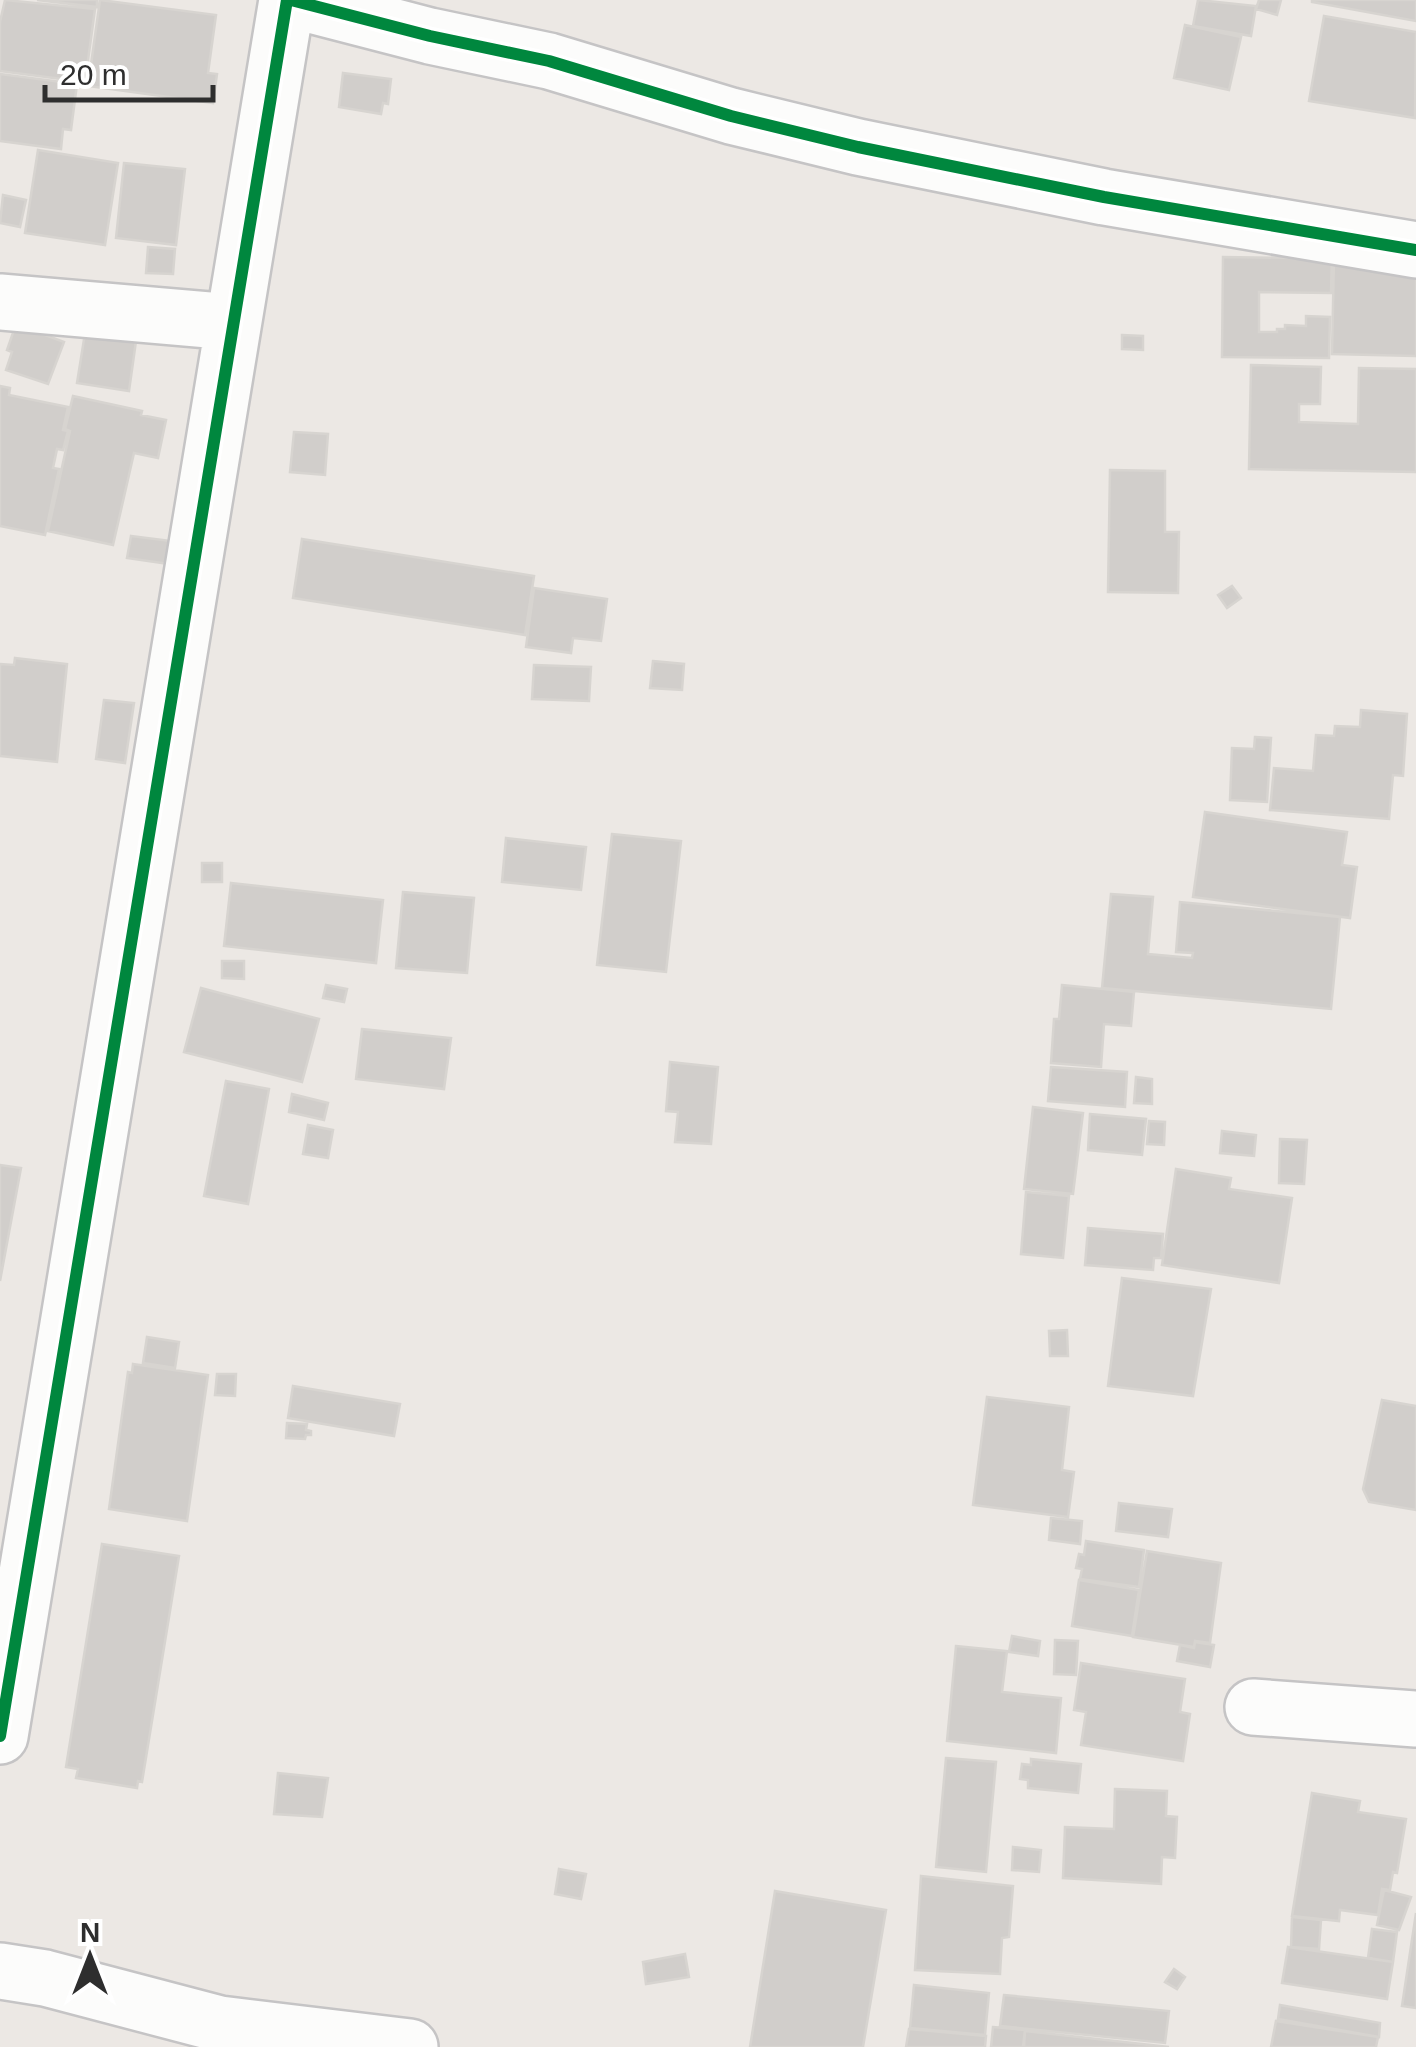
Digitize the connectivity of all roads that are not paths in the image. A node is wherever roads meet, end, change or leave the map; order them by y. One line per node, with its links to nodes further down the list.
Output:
1 (289, 0): 2 (street); 4 (street)
2 (1416, 250)
3 (0, 302): 4 (street)
4 (232, 322): 7 (street)
5 (1252, 1707): 6 (street)
6 (1416, 1719)
7 (0, 1736)
8 (0, 1971): 9 (street)
9 (410, 2047)

